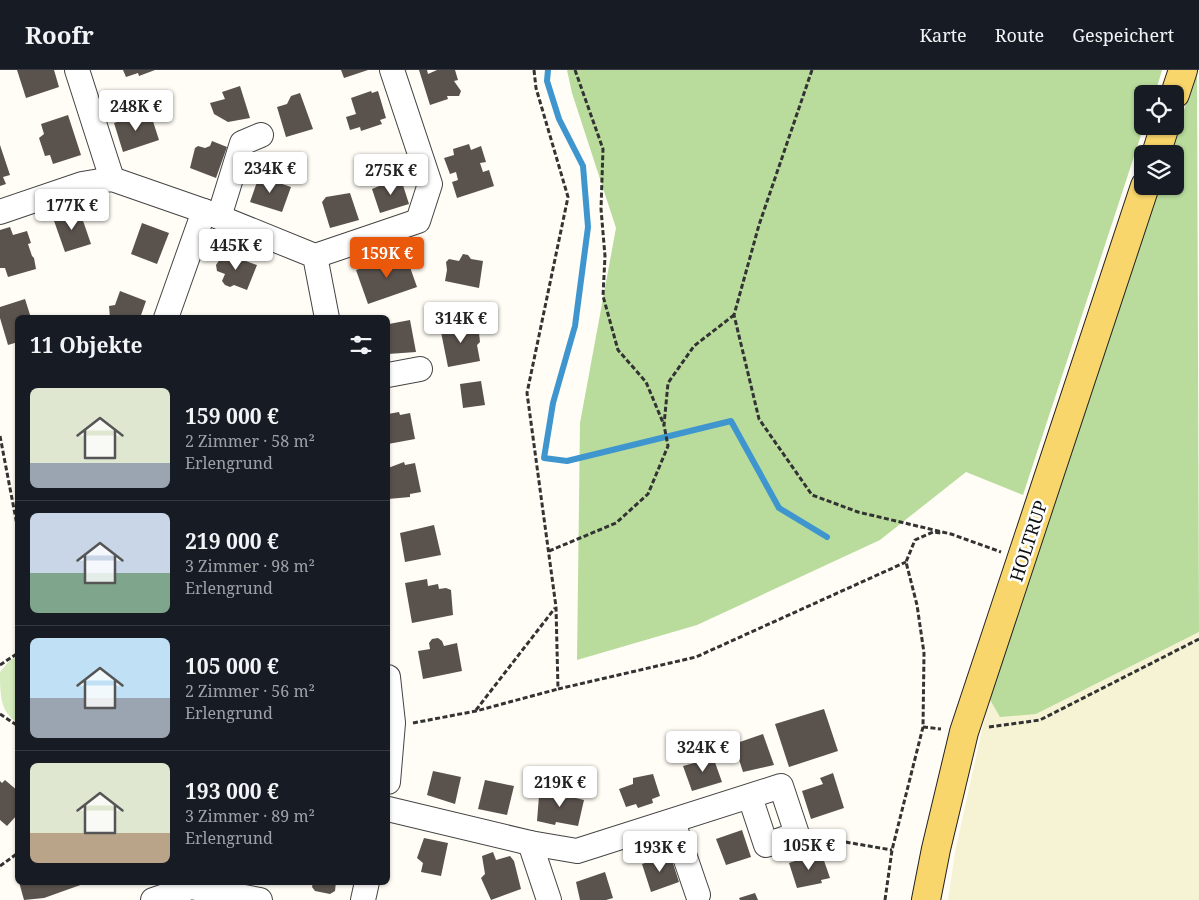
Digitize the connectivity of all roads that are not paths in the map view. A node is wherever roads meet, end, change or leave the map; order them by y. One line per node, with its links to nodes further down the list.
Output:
1 (77, 70): 6 (street)
2 (392, 70): 10 (street)
3 (1183, 70): 4 (main road)
4 (1178, 85)
5 (261, 135): 9 (street)
6 (112, 179): 8 (street); 9 (street)
7 (1142, 195): 28 (main road, HOLTRUP)
8 (0, 212)
9 (211, 214): 10 (street); 11 (street)
10 (315, 256): 12 (street)
11 (167, 315)
12 (326, 315)
13 (420, 369): 14 (street)
14 (390, 375)
15 (390, 695): 16 (street)
16 (390, 758)
17 (750, 797): 17 (street); 19 (street)
18 (390, 808): 20 (street)
19 (673, 822): 20 (street); 23 (street)
20 (530, 843): 27 (street)
21 (190, 885): 24 (street); 25 (street)
22 (366, 885): 26 (street)
23 (698, 895)
24 (153, 900)
25 (260, 900)
26 (363, 900)
27 (549, 900)
28 (926, 900)

